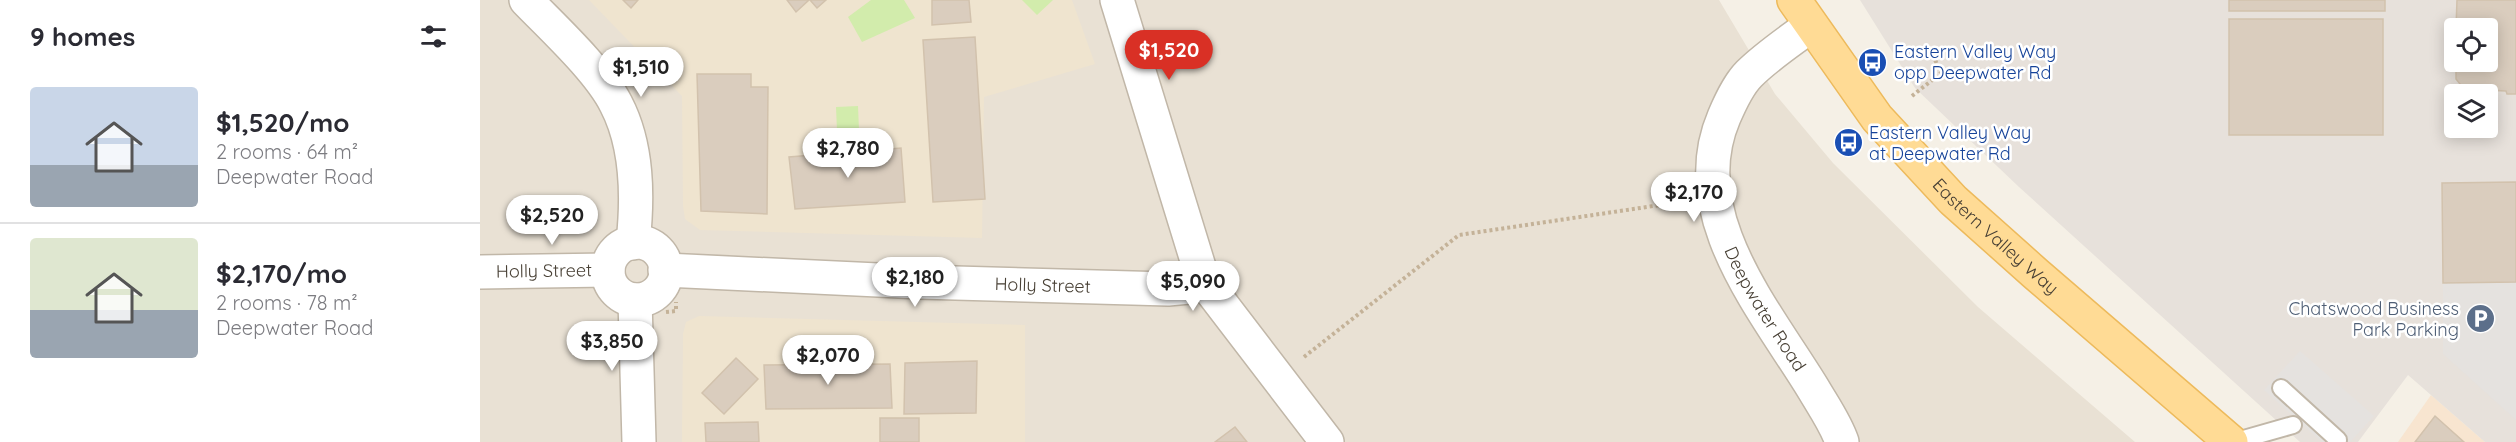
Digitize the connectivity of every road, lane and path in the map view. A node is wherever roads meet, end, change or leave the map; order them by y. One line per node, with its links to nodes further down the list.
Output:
1 (526, 0): 7 (street)
2 (1117, 0): 10 (street)
3 (1802, 13): 21 (street, Deepwater Road); 22 (main road, Eastern Valley Way)
4 (1932, 51): 5 (path)
5 (1912, 96)
6 (1688, 200): 14 (path)
7 (633, 243): 8 (street); 11 (street)
8 (608, 270): 9 (street, Holly Street); 12 (street)
9 (480, 272)
10 (1203, 280): 11 (street, Holly Street); 20 (street)
11 (671, 284): 12 (street); 13 (path)
12 (635, 300): 19 (street)
13 (665, 312)
14 (1304, 357)
15 (2281, 388): 16 (lane)
16 (2306, 411): 17 (lane); 18 (lane)
17 (2293, 425): 22 (lane); 23 (lane)
18 (2338, 440)
19 (639, 442)
20 (1327, 442)
21 (1842, 442)
22 (2232, 442)
23 (2289, 442)

